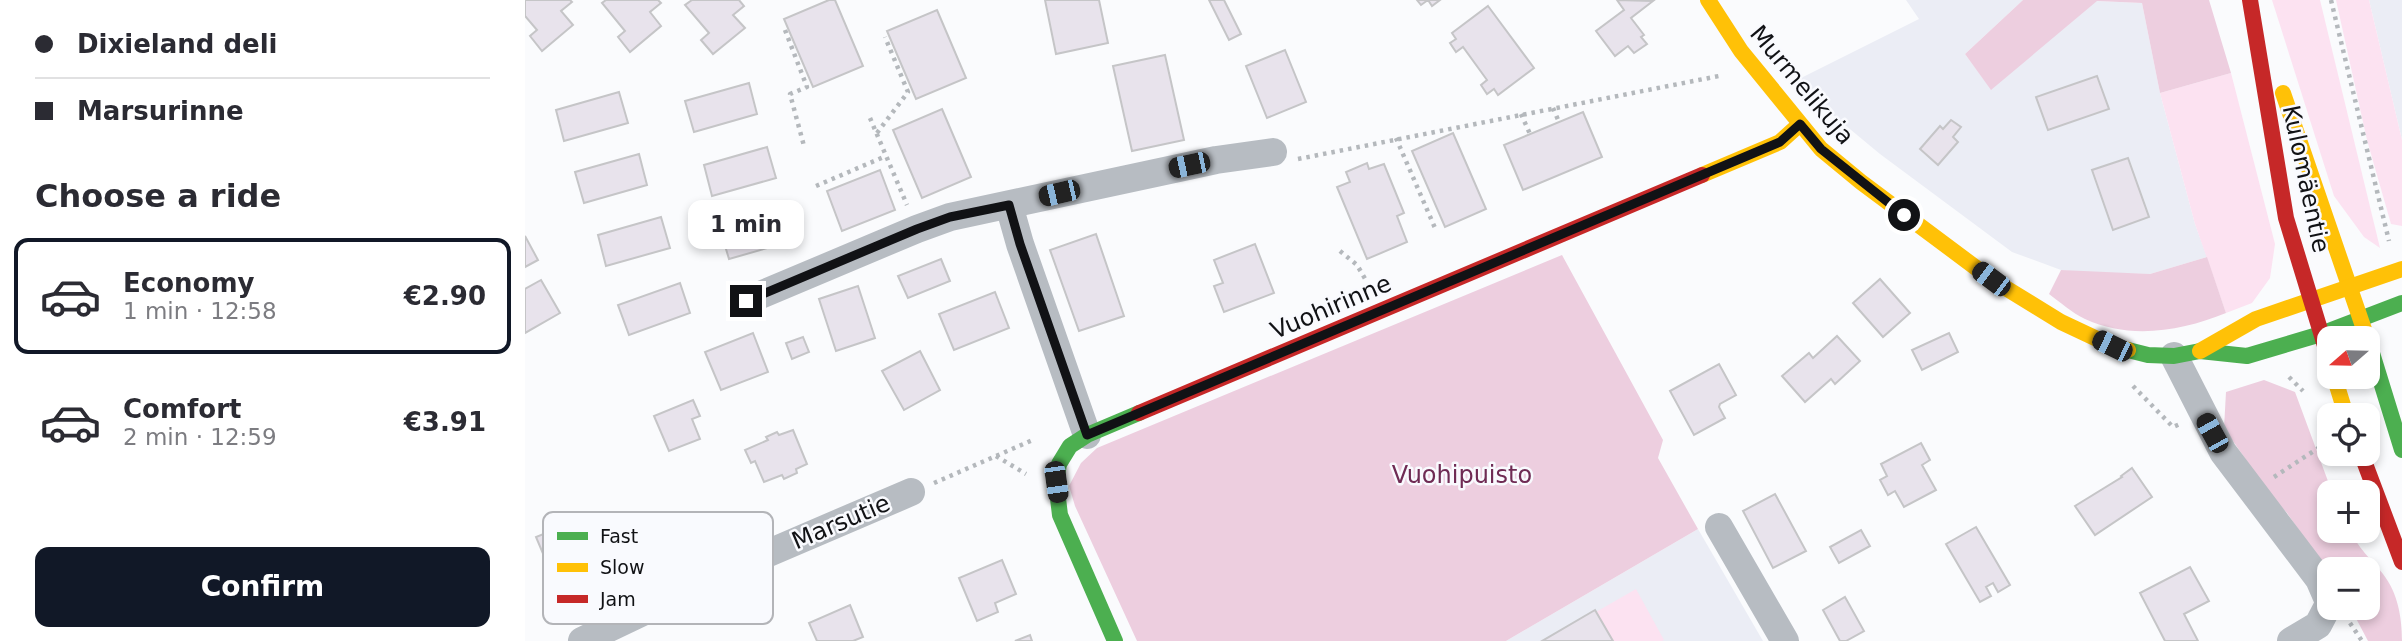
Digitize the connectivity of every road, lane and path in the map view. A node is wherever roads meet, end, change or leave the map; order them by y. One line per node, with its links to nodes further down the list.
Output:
1 (1707, 0): 11 (street, Murmelikuja)
2 (2331, 0): 22 (path)
3 (2251, 3): 26 (street, Kulomäentie); 27 (street, Kulomäentie)
4 (785, 30): 15 (path)
5 (885, 37): 12 (path)
6 (1726, 74): 7 (path)
7 (1553, 108): 8 (path); 10 (path)
8 (1521, 114): 13 (path); 14 (path)
9 (870, 118): 12 (path)
10 (1559, 122)
11 (1800, 124): 35 (street, Murmelikuja); 37 (street, Vuohirinne)
12 (877, 134): 16 (path)
13 (1530, 134)
14 (1396, 138): 17 (path); 20 (path)
15 (804, 146)
16 (886, 156): 18 (path); 21 (path)
17 (1284, 156): 19 (street)
18 (816, 186)
19 (1009, 205): 21 (street); 37 (street)
20 (1435, 228)
21 (917, 229): 28 (street)
22 (2388, 236)
23 (1341, 251): 25 (path)
24 (2402, 269): 26 (street)
25 (1369, 285)
26 (2349, 286): 27 (street); 30 (street, Kulomäentie)
27 (2311, 299): 31 (street, Kulomäentie); 35 (street)
28 (746, 301)
29 (2402, 303): 30 (street, Murmelikuja)
30 (2361, 320): 32 (street, Murmelikuja); 33 (street, Kulomäentie)
31 (2319, 326)
32 (2344, 326)
33 (2363, 326)
34 (2317, 335): 35 (street, Murmelikuja)
35 (2187, 353): 41 (street)
36 (2380, 380): 39 (street, Kulomäentie)
37 (1084, 427): 42 (path); 50 (street, Vuohirinne)
38 (2317, 449): 41 (path)
39 (2402, 450)
40 (2366, 466): 45 (street)
41 (2253, 491): 46 (street)
42 (911, 492): 44 (street, Marsutie)
43 (1719, 527): 51 (street)
44 (773, 551)
45 (2402, 562)
46 (2317, 576)
47 (2320, 620): 52 (street)
48 (618, 624): 49 (street, Marsutie)
49 (582, 641)
50 (1115, 641)
51 (1785, 641)
52 (2291, 641)

